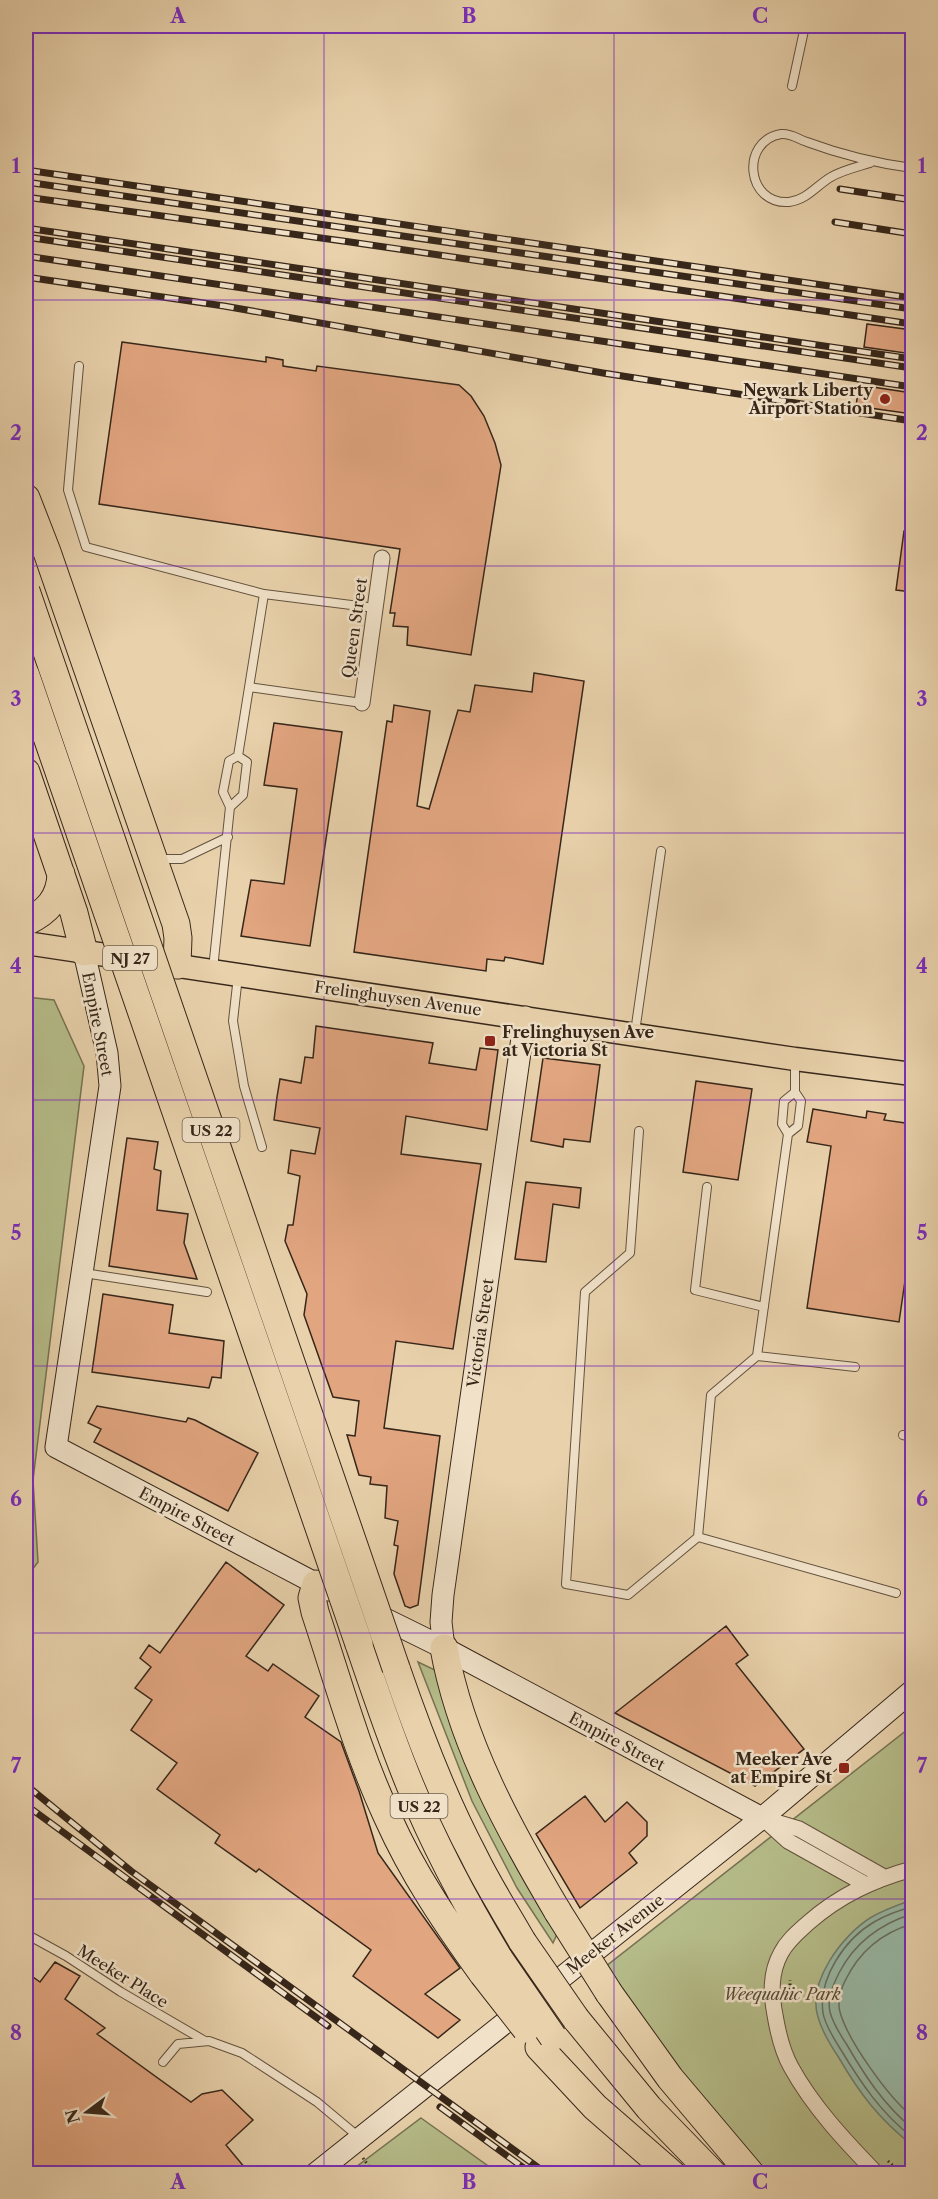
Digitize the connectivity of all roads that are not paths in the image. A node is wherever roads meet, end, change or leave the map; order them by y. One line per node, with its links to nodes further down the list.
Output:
1 (805, 26): 2 (lane)
2 (792, 86)
3 (870, 163): 3 (lane); 4 (lane)
4 (912, 168)
5 (79, 366): 9 (lane)
6 (26, 498): 19 (highway)
7 (382, 558): 10 (street, Queen Street)
8 (26, 591): 59 (highway, US 22, bridge)
9 (264, 594): 10 (lane); 12 (lane)
10 (375, 608): 13 (street, Queen Street)
11 (26, 676): 53 (highway, US 22, bridge)
12 (249, 687): 13 (lane); 14 (lane)
13 (362, 703)
14 (238, 756): 16 (lane); 16 (lane)
15 (26, 772): 20 (highway)
16 (230, 807): 17 (lane)
17 (228, 837): 19 (lane); 25 (lane)
18 (661, 851): 28 (lane)
19 (153, 859): 24 (highway)
20 (61, 874): 21 (highway); 23 (highway)
21 (26, 922)
22 (26, 943): 23 (main road, Frelinghuysen Avenue / NJ 27)
23 (84, 952): 24 (main road, Frelinghuysen Avenue / NJ 27); 36 (street, Empire Street)
24 (177, 965): 25 (main road, Frelinghuysen Avenue / NJ 27)
25 (213, 970): 26 (main road, Frelinghuysen Avenue / NJ 27)
26 (238, 974): 27 (main road, Frelinghuysen Avenue / NJ 27); 34 (lane)
27 (525, 1017): 28 (main road, Frelinghuysen Avenue / NJ 27); 46 (street, Victoria Street)
28 (635, 1033): 29 (main road, Frelinghuysen Avenue / NJ 27)
29 (795, 1059): 30 (main road, Frelinghuysen Avenue / NJ 27); 31 (lane)
30 (912, 1074)
31 (795, 1092): 33 (lane); 33 (lane)
32 (639, 1131): 43 (lane)
33 (788, 1134): 38 (lane)
34 (262, 1147)
35 (707, 1187): 38 (lane)
36 (82, 1272): 37 (lane); 44 (street, Empire Street)
37 (207, 1292)
38 (764, 1307): 39 (lane)
39 (757, 1356): 40 (lane); 43 (lane)
40 (855, 1366)
41 (903, 1436): 42 (lane)
42 (912, 1437)
43 (698, 1537): 45 (lane)
44 (316, 1584): 46 (street, Empire Street); 53 (highway)
45 (896, 1593)
46 (444, 1648): 48 (street, Empire Street); 60 (highway, bridge)
47 (912, 1692): 48 (street, Meeker Avenue)
48 (762, 1818): 50 (street); 51 (street); 56 (street, Meeker Avenue)
49 (912, 1869): 50 (street)
50 (884, 1877): 51 (street)
51 (865, 1884): 61 (street)
52 (26, 1934): 54 (lane, Meeker Place)
53 (491, 1967): 58 (highway, bridge)
54 (206, 2042): 55 (lane); 56 (lane)
55 (163, 2062)
56 (361, 2139): 57 (street, Meeker Avenue)
57 (315, 2174)
58 (673, 2174)
59 (713, 2174)
60 (751, 2174)
61 (877, 2174)

